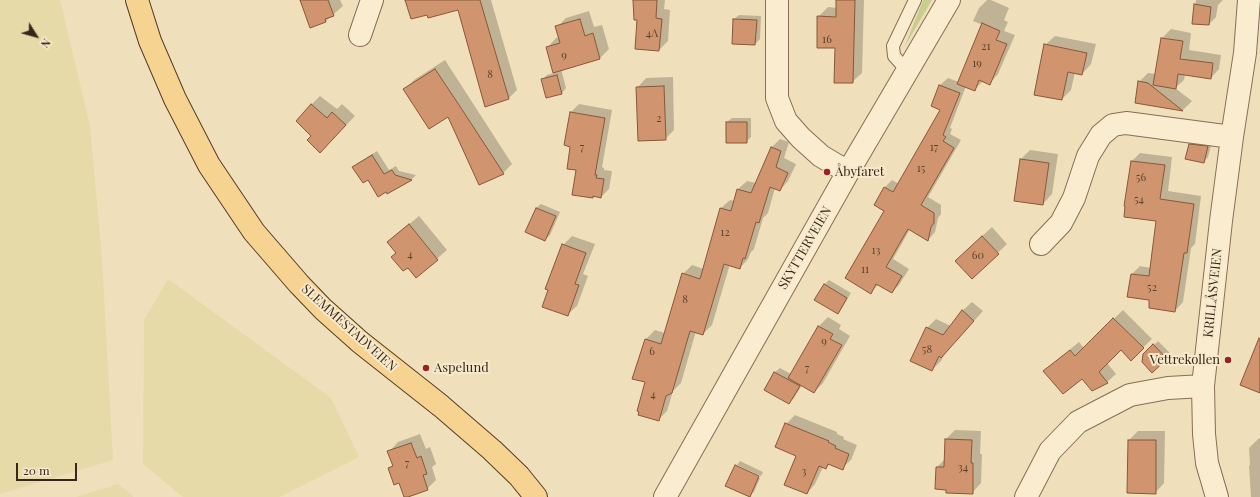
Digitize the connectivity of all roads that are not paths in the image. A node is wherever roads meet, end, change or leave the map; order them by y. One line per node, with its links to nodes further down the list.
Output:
1 (137, 0): 13 (main road, SLEMMESTADVEIEN)
2 (372, 0): 7 (street)
3 (777, 0): 10 (street)
4 (914, 0): 8 (lane)
5 (949, 0): 8 (street, SKYTTERVEIEN)
6 (1249, 0): 9 (street, KRILLÅSVEIEN)
7 (360, 35)
8 (909, 70): 10 (street, SKYTTERVEIEN)
9 (1232, 137): 11 (street); 12 (street, KRILLÅSVEIEN)
10 (848, 172): 14 (street, SKYTTERVEIEN)
11 (1041, 244)
12 (1202, 386): 15 (street); 16 (street, KRILLÅSVEIEN)
13 (536, 497)
14 (665, 497)
15 (1026, 497)
16 (1217, 497)

